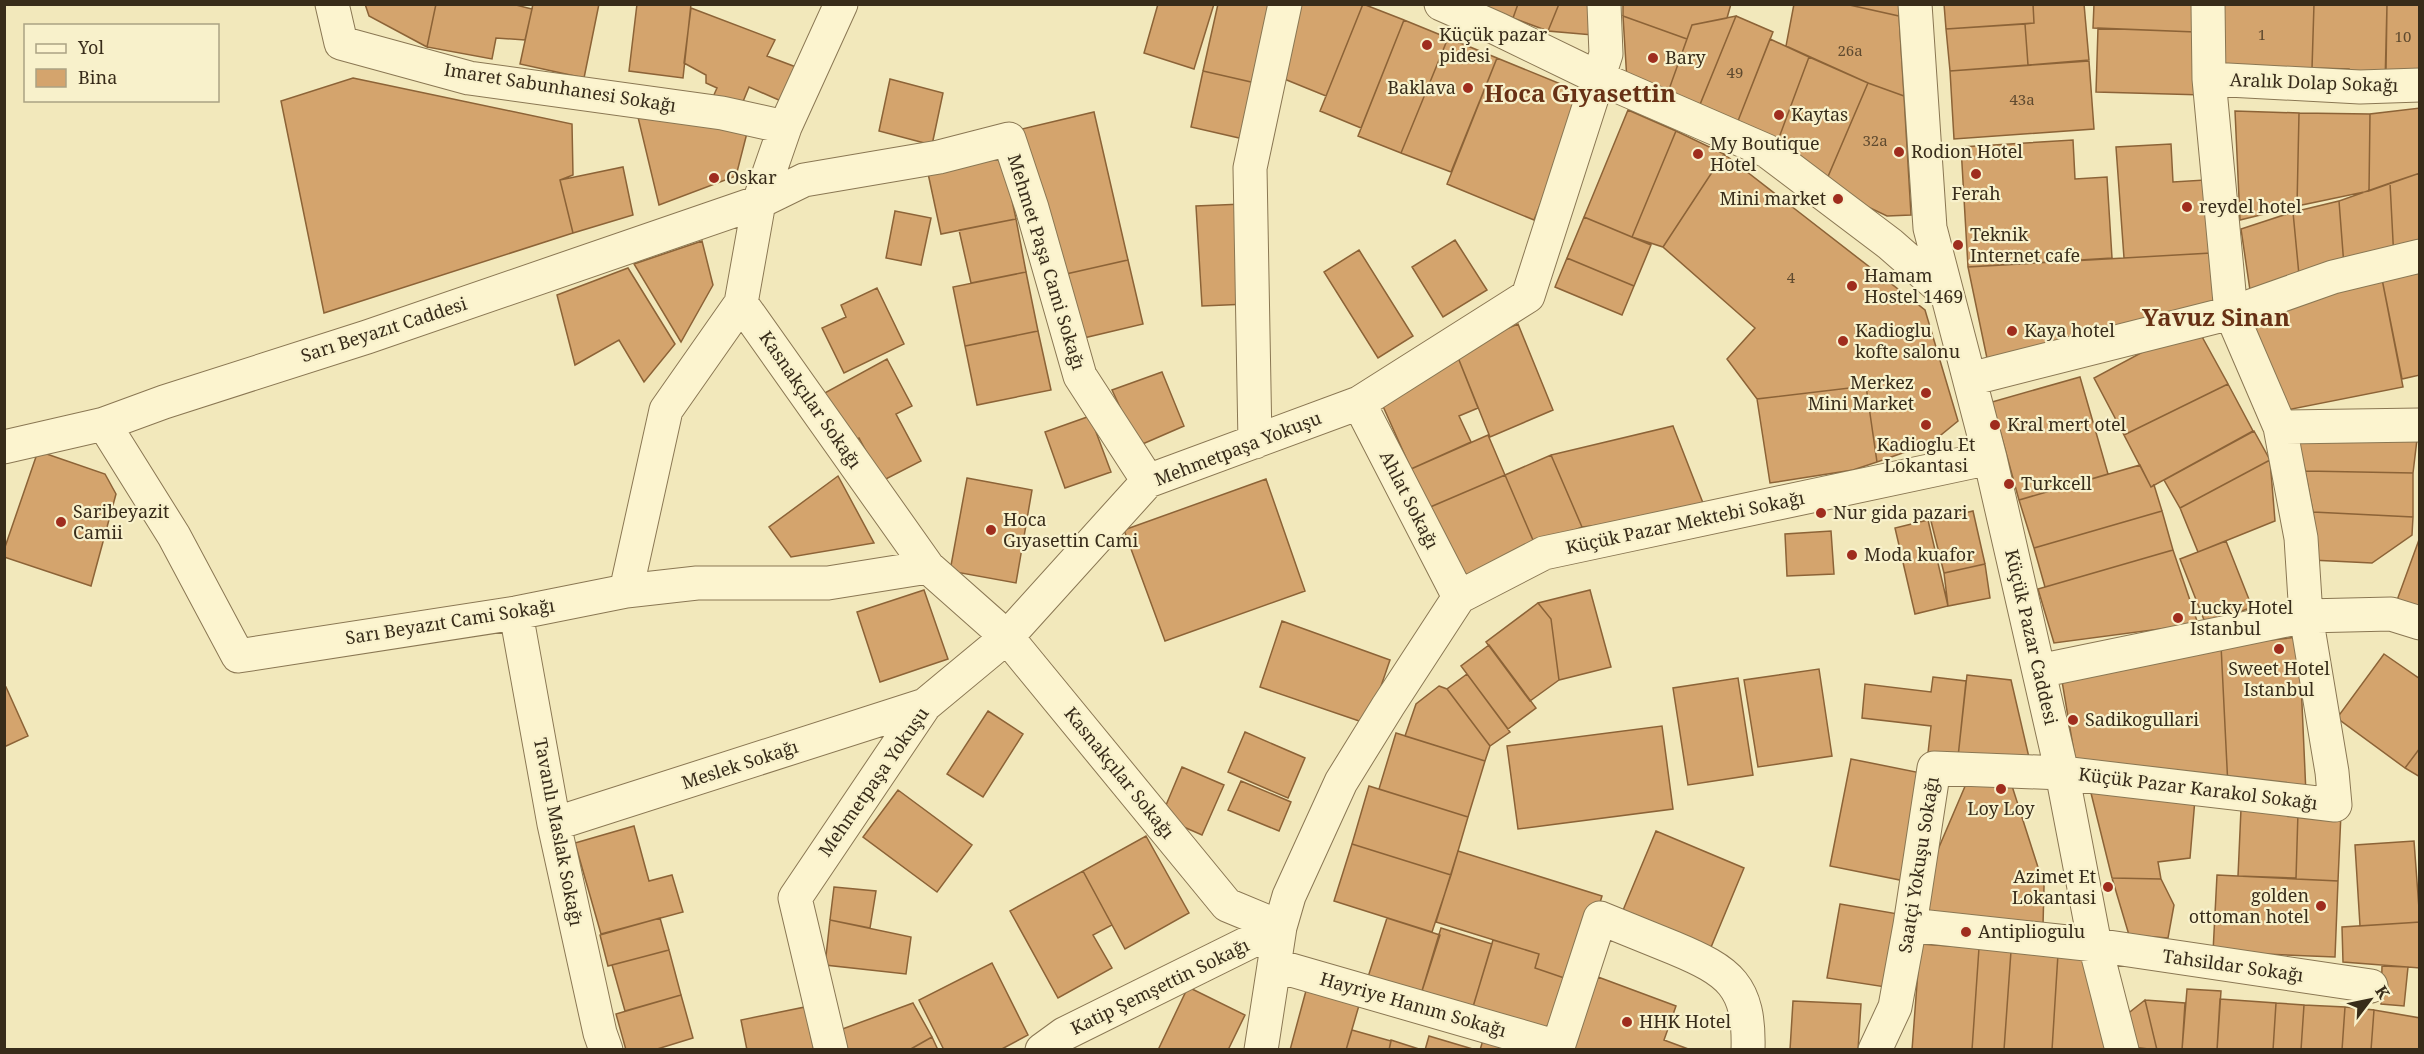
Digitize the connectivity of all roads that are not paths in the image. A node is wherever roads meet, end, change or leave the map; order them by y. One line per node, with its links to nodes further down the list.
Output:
1 (332, 4): 11 (street, Imaret Sabunhanesi Sokağı)
2 (841, 4): 11 (street)
3 (1285, 4): 22 (street)
4 (1441, 4): 8 (street)
5 (1604, 4): 8 (street)
6 (1915, 4): 14 (street, Küçük Pazar Caddesi)
7 (2208, 4): 9 (street)
8 (1602, 66): 14 (street); 18 (street, Mehmetpaşa Yokuşu)
9 (2209, 79): 10 (street, Aralık Dolap Sokağı); 16 (street)
10 (2420, 85)
11 (785, 127): 12 (street)
12 (759, 202): 15 (street); 19 (street, Sarı Beyazıt Caddesi); 25 (street, Mehmet Paşa Cami Sokağı)
13 (2420, 256): 16 (street)
14 (1946, 293): 17 (street, Küçük Pazar Caddesi)
15 (741, 303): 26 (street, Kasnakçılar Sokağı); 27 (street)
16 (2231, 313): 17 (street); 21 (street)
17 (1970, 379): 24 (street, Küçük Pazar Caddesi)
18 (1359, 403): 22 (street, Mehmetpaşa Yokuşu); 28 (street, Ahlat Sokağı)
19 (104, 424): 23 (street, Sarı Beyazıt Caddesi); 29 (street, Sarı Beyazıt Cami Sokağı)
20 (2420, 424): 21 (street)
21 (2280, 427): 30 (street)
22 (1255, 442): 25 (street, Mehmetpaşa Yokuşu)
23 (4, 447)
24 (1990, 458): 28 (street, Küçük Pazar Mektebi Sokağı); 33 (street, Küçük Pazar Caddesi)
25 (1148, 481): 32 (street, Mehmetpaşa Yokuşu)
26 (928, 567): 27 (street, Sarı Beyazıt Cami Sokağı); 32 (street, Kasnakçılar Sokağı)
27 (626, 591): 29 (street, Sarı Beyazıt Cami Sokağı)
28 (1459, 597): 38 (street)
29 (516, 613): 36 (street, Tavanlı Maslak Sokağı)
30 (2306, 616): 31 (street); 33 (street); 35 (street, Küçük Pazar Karakol Sokağı)
31 (2420, 623)
32 (1007, 637): 34 (street, Mehmetpaşa Yokuşu); 38 (street, Kasnakçılar Sokağı)
33 (2039, 671): 35 (street, Küçük Pazar Caddesi)
34 (925, 705): 36 (street, Meslek Sokağı); 44 (street, Mehmetpaşa Yokuşu)
35 (2062, 773): 37 (street, Saatçi Yokuşu Sokağı); 39 (street, Küçük Pazar Caddesi)
36 (555, 824): 43 (street, Tavanlı Maslak Sokağı)
37 (1910, 925): 39 (street, Tahsildar Sokağı); 48 (street, Saatçi Yokuşu Sokağı)
38 (1280, 927): 40 (street); 45 (street, Katip Şemşettin Sokağı)
39 (2096, 945): 41 (street, Tahsildar Sokağı); 49 (street, Küçük Pazar Caddesi)
40 (1274, 965): 42 (street, Hayriye Hanım Sokağı); 46 (street)
41 (2372, 986)
42 (1549, 1047): 47 (street, Hayriye Hanım Sokağı)
43 (606, 1050)
44 (831, 1050)
45 (1042, 1050)
46 (1261, 1050)
47 (1748, 1050)
48 (1875, 1050)
49 (2122, 1050)

